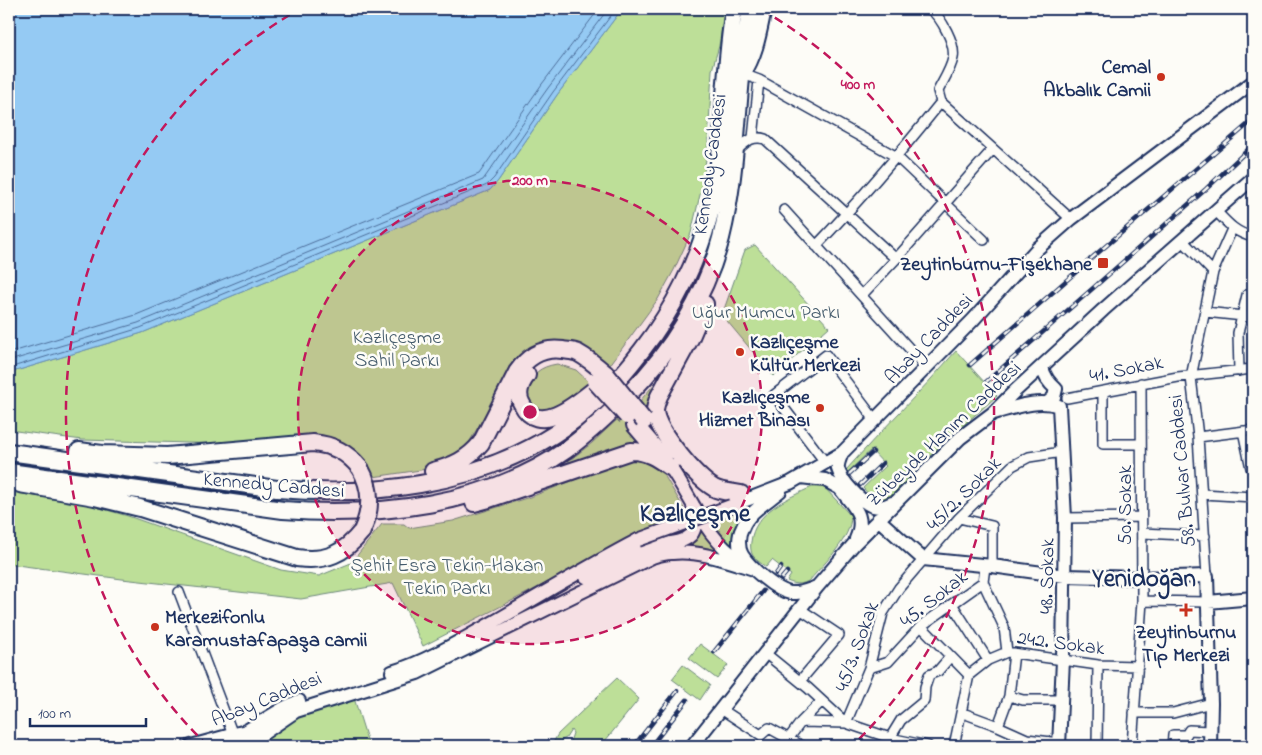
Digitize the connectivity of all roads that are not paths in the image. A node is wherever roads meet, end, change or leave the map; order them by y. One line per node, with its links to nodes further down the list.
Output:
1 (734, 9): 32 (highway, Kennedy Caddesi)
2 (751, 9): 5 (highway, Kennedy Caddesi)
3 (764, 9): 5 (main road)
4 (930, 9): 8 (street)
5 (743, 74): 6 (street); 11 (highway, Kennedy Caddesi)
6 (759, 80): 9 (street); 12 (street)
7 (1253, 82): 18 (main road, Abay Caddesi)
8 (941, 102): 10 (street); 12 (street)
9 (753, 138): 11 (street); 17 (street)
10 (993, 149): 14 (street); 18 (street)
11 (736, 150): 20 (highway, Kennedy Caddesi)
12 (897, 157): 14 (street); 17 (street)
13 (1253, 178): 16 (main road, Zübeyde Hanım Caddesi)
14 (945, 203): 22 (street); 25 (street)
15 (784, 210): 24 (street)
16 (1216, 211): 19 (street); 23 (main road, Zübeyde Hanım Caddesi)
17 (847, 214): 24 (street); 25 (street)
18 (1071, 219): 34 (main road, Abay Caddesi)
19 (1232, 229): 21 (street); 26 (street, 58. Bulvar Caddesi)
20 (723, 230): 62 (highway); 65 (highway, Kennedy Caddesi)
21 (1253, 237)
22 (984, 240)
23 (1182, 240): 26 (street); 33 (main road, Zübeyde Hanım Caddesi)
24 (816, 246): 27 (street)
25 (896, 259): 27 (street)
26 (1213, 272): 29 (street, 58. Bulvar Caddesi)
27 (862, 295): 34 (street)
28 (1253, 295): 30 (street)
29 (1205, 312): 30 (street); 37 (street, 58. Bulvar Caddesi)
30 (1242, 316): 31 (street); 36 (street)
31 (1253, 317)
32 (631, 365): 38 (highway); 59 (highway, Kennedy Caddesi)
33 (1042, 366): 41 (main road); 42 (main road, Zübeyde Hanım Caddesi)
34 (927, 368): 43 (main road, Abay Caddesi)
35 (1253, 369): 36 (street, 41. Sokak)
36 (1239, 371): 37 (street, 41. Sokak)
37 (1191, 377): 39 (street, 41. Sokak); 47 (street, 58. Bulvar Caddesi)
38 (601, 378): 44 (highway, bridge); 59 (highway)
39 (1141, 383): 40 (street, 41. Sokak); 48 (street, 50. Sokak)
40 (1103, 392): 41 (street, 41. Sokak); 48 (street)
41 (1058, 402): 42 (main road, 41. Sokak); 50 (main road, 48. Sokak)
42 (993, 413): 63 (main road, Zübeyde Hanım Caddesi)
43 (875, 420): 51 (main road, Abay Caddesi); 52 (street)
44 (640, 423): 53 (highway); 62 (highway)
45 (1253, 430): 46 (street)
46 (1242, 431): 47 (street); 54 (street)
47 (1198, 436): 60 (street, 58. Bulvar Caddesi)
48 (1141, 444): 66 (street, 50. Sokak)
49 (9, 452): 56 (highway, bridge); 59 (highway, Kennedy Caddesi)
50 (1062, 452): 67 (street, 45/2. Sokak); 68 (main road, 48. Sokak)
51 (842, 453): 52 (main road, Abay Caddesi); 63 (main road)
52 (825, 462): 57 (main road, Abay Caddesi); 58 (main road)
53 (670, 467): 64 (main road); 65 (highway)
54 (1253, 467)
55 (9, 472): 65 (highway, Kennedy Caddesi)
56 (9, 480)
57 (796, 480): 58 (main road); 62 (main road, Abay Caddesi); 75 (main road, Abay Caddesi)
58 (840, 489): 72 (main road)
59 (383, 490)
60 (1202, 494): 61 (street); 71 (street, 58. Bulvar Caddesi)
61 (1253, 497)
62 (736, 500): 86 (main road, Abay Caddesi, bridge)
63 (896, 501): 69 (main road, Zübeyde Hanım Caddesi)
64 (692, 505): 75 (main road); 86 (main road)
65 (410, 506)
66 (1141, 517): 68 (street); 70 (street, 50. Sokak)
67 (959, 518): 73 (street, 45/2. Sokak); 74 (street, 45. Sokak)
68 (1065, 518): 76 (main road, 48. Sokak)
69 (878, 519): 72 (main road, Zübeyde Hanım Caddesi); 73 (main road)
70 (1142, 532): 71 (street); 78 (street, 50. Sokak)
71 (1205, 536): 77 (street, 58. Bulvar Caddesi)
72 (854, 544): 80 (main road, Zübeyde Hanım Caddesi)
73 (922, 560): 74 (main road); 96 (street, 45/3. Sokak)
74 (989, 566): 76 (main road); 79 (street, 45. Sokak)
75 (754, 570): 80 (main road, Abay Caddesi); 112 (main road, Abay Caddesi)
76 (1065, 576): 78 (main road); 93 (main road, 48. Sokak)
77 (1207, 576): 78 (main road); 84 (main road, 58. Bulvar Caddesi)
78 (1142, 578): 83 (street, 50. Sokak)
79 (983, 582): 85 (street, 45. Sokak); 89 (street)
80 (816, 587): 87 (main road, Zübeyde Hanım Caddesi)
81 (178, 592): 112 (street)
82 (1253, 598): 84 (main road)
83 (1142, 601): 84 (street); 95 (street, 50. Sokak)
84 (1208, 602): 102 (main road, 58. Bulvar Caddesi)
85 (952, 604): 88 (street, 45. Sokak); 92 (street)
86 (522, 606): 112 (main road, Abay Caddesi)
87 (800, 609): 90 (main road, Zübeyde Hanım Caddesi); 98 (street)
88 (921, 626): 91 (street); 96 (street, 45. Sokak)
89 (1011, 652): 92 (street, 242. Sokak); 93 (street, 242. Sokak); 99 (street)
90 (764, 654): 98 (street); 103 (main road, Zübeyde Hanım Caddesi)
91 (950, 658): 97 (street); 111 (street)
92 (988, 660): 97 (street, 242. Sokak)
93 (1063, 660): 94 (street, 242. Sokak); 100 (main road, 48. Sokak)
94 (1098, 665): 95 (street, 242. Sokak); 120 (street)
95 (1138, 666): 105 (street, 50. Sokak)
96 (869, 668): 107 (street, 45/3. Sokak)
97 (969, 675): 104 (street)
98 (800, 681): 101 (street)
99 (1009, 696): 100 (street); 108 (street)
100 (1062, 700): 113 (main road, 48. Sokak)
101 (822, 701): 106 (street); 107 (street)
102 (1211, 703): 105 (street); 109 (main road, 58. Bulvar Caddesi)
103 (721, 709): 110 (street); 115 (main road, Zübeyde Hanım Caddesi)
104 (963, 713): 108 (street); 119 (street)
105 (1134, 713): 121 (street, 50. Sokak)
106 (802, 722): 107 (street); 110 (street)
107 (846, 723): 111 (street)
108 (998, 726): 113 (street)
109 (1209, 731): 122 (street); 123 (main road, 58. Bulvar Caddesi)
110 (788, 738): 116 (street); 117 (street)
111 (890, 738): 118 (street)
112 (231, 741): 114 (main road, Abay Caddesi)
113 (1059, 745)
114 (191, 746)
115 (692, 746)
116 (784, 746)
117 (802, 746)
118 (928, 746)
119 (954, 746)
120 (1097, 746)
121 (1132, 746)
122 (1172, 746)
123 (1210, 746)

